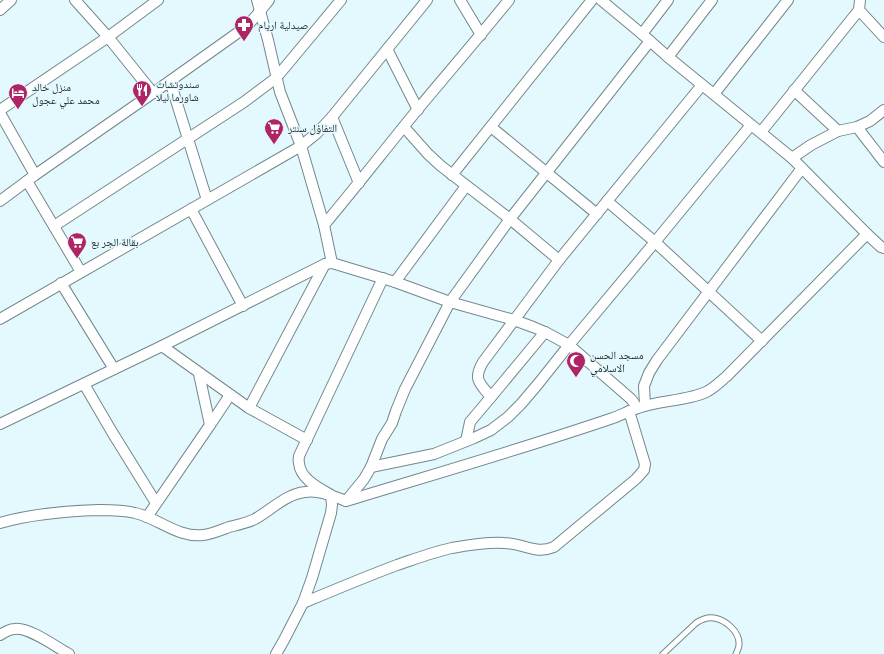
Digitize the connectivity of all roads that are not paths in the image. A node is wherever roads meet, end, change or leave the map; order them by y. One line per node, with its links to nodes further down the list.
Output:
1 (11, 0): 16 (street)
2 (76, 0): 20 (street)
3 (158, 0): 20 (street)
4 (257, 0): 17 (street)
5 (270, 0): 17 (street)
6 (341, 0): 25 (street)
7 (427, 0): 23 (street)
8 (460, 0): 19 (street)
9 (509, 0): 19 (street)
10 (592, 0): 37 (street)
11 (601, 0): 18 (street)
12 (668, 0): 18 (street)
13 (712, 0): 24 (street)
14 (788, 0): 30 (street)
15 (859, 5): 21 (street); 28 (street)
16 (0, 10)
17 (260, 11): 25 (street); 26 (street)
18 (642, 34): 22 (street)
19 (481, 35): 31 (street)
20 (108, 37): 29 (street); 33 (street)
21 (884, 37)
22 (650, 41): 24 (street); 46 (street)
23 (387, 49): 31 (street); 34 (street)
24 (668, 57): 27 (street)
25 (276, 78): 41 (street); 42 (street)
26 (170, 81): 29 (street); 41 (street)
27 (702, 85): 30 (street); 53 (street)
28 (794, 90): 39 (street); 40 (street)
29 (153, 93): 48 (street)
30 (714, 94): 35 (street)
31 (418, 110): 36 (street)
32 (884, 110): 38 (street)
33 (0, 112): 48 (street)
34 (332, 117): 42 (street); 49 (street)
35 (751, 125): 40 (street); 60 (street)
36 (404, 127): 47 (street); 49 (street)
37 (491, 127): 46 (street); 47 (street)
38 (857, 127): 39 (street); 44 (street)
39 (838, 131): 43 (street)
40 (761, 132): 43 (street)
41 (188, 138): 51 (street); 58 (street)
42 (301, 146): 51 (street); 57 (street)
43 (792, 158): 45 (street)
44 (884, 162)
45 (802, 168): 59 (street); 68 (street)
46 (547, 173): 55 (street); 56 (street)
47 (452, 175): 50 (street)
48 (31, 178): 52 (street); 58 (street)
49 (359, 183): 57 (street)
50 (466, 186): 56 (street); 66 (street)
51 (207, 200): 54 (street)
52 (0, 201)
53 (608, 201): 55 (street); 60 (street)
54 (191, 209): 64 (street); 70 (street)
55 (596, 214): 62 (street)
56 (510, 220): 62 (street); 69 (street)
57 (324, 225): 63 (street)
58 (54, 226): 64 (street)
59 (867, 234): 61 (street); 74 (street)
60 (655, 242): 68 (street); 75 (street)
61 (884, 248)
62 (559, 260): 72 (street)
63 (328, 263): 65 (street); 70 (street); 82 (street)
64 (81, 272): 67 (street)
65 (383, 278): 66 (street); 86 (street)
66 (394, 282): 69 (street)
67 (61, 283): 71 (street); 77 (street)
68 (708, 292): 74 (street); 83 (street)
69 (450, 302): 72 (street); 88 (street)
70 (243, 306): 76 (street)
71 (0, 319)
72 (514, 320): 73 (street); 81 (street)
73 (545, 332): 75 (street); 81 (street)
74 (762, 341): 83 (street)
75 (569, 345): 83 (street); 87 (street)
76 (162, 346): 77 (street); 78 (street)
77 (114, 369): 79 (street)
78 (199, 374): 80 (street); 85 (street)
79 (84, 384): 84 (street); 91 (street)
80 (230, 395): 82 (street); 85 (street)
81 (491, 397): 87 (street)
82 (249, 408): 86 (street)
83 (637, 408): 90 (street); 94 (street)
84 (0, 424)
85 (210, 425): 91 (street)
86 (307, 440): 89 (street)
87 (466, 441): 88 (street)
88 (371, 467): 90 (street)
89 (331, 495): 90 (street); 92 (street); 94 (street)
90 (346, 501)
91 (156, 503): 92 (street)
92 (147, 517): 93 (street)
93 (1, 520)
94 (303, 603): 97 (street)
95 (0, 635): 96 (street)
96 (70, 654)
97 (276, 654)
98 (663, 654): 99 (lane)
99 (736, 654)

